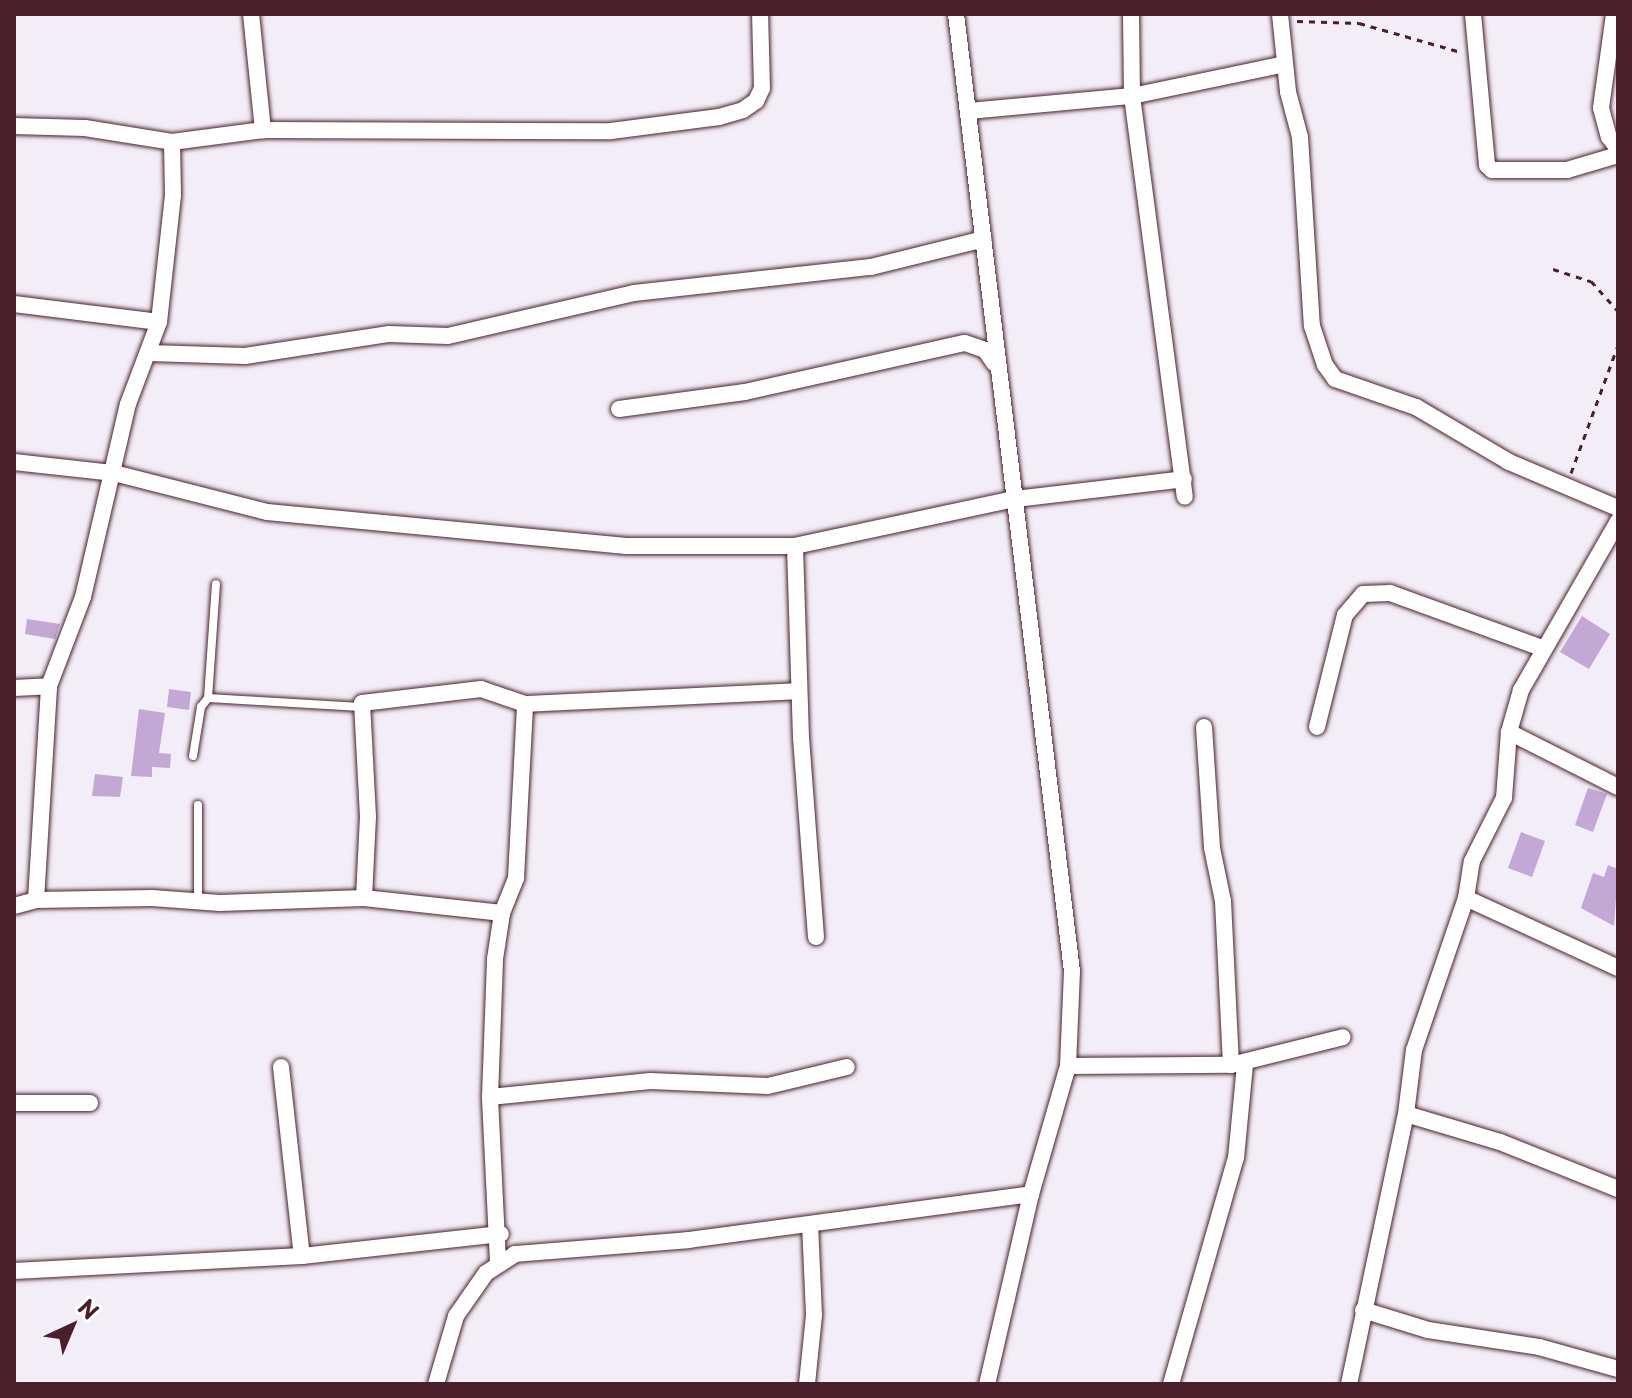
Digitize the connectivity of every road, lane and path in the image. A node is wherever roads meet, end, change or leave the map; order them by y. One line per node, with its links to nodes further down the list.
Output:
1 (251, 14): 13 (street)
2 (760, 14): 13 (street)
3 (956, 14): 11 (street)
4 (1131, 14): 10 (street)
5 (1473, 14): 8 (street)
6 (1614, 14): 15 (street)
7 (1281, 19): 8 (path); 9 (street)
8 (1477, 54): 16 (street)
9 (1285, 64): 10 (street); 29 (street)
10 (1132, 96): 11 (street); 28 (street)
11 (969, 111): 17 (street)
12 (14, 126): 14 (street)
13 (263, 130): 14 (street)
14 (172, 142): 21 (street)
15 (1618, 149)
16 (1618, 155)
17 (984, 239): 23 (street); 24 (street)
18 (1553, 269): 20 (path)
19 (14, 304): 21 (street)
20 (1618, 311)
21 (159, 322): 23 (street)
22 (1618, 345): 29 (path)
23 (149, 353): 27 (street)
24 (994, 363): 25 (street); 31 (street)
25 (619, 409)
26 (14, 462): 27 (street)
27 (114, 473): 34 (street); 37 (street)
28 (1184, 479): 30 (street); 31 (street)
29 (1567, 483): 32 (street)
30 (1185, 497)
31 (1015, 499): 34 (street); 59 (street)
32 (1618, 508)
33 (1618, 521): 36 (street)
34 (795, 546): 39 (street)
35 (216, 584): 40 (lane)
36 (1542, 648): 44 (street); 45 (street)
37 (49, 686): 38 (street); 51 (street)
38 (14, 688)
39 (799, 691): 41 (street); 55 (street)
40 (208, 698): 42 (lane); 46 (lane)
41 (525, 704): 42 (street); 54 (street)
42 (361, 707): 49 (street)
43 (1204, 727): 58 (street)
44 (1317, 727)
45 (1509, 732): 47 (street); 50 (street)
46 (193, 756)
47 (1618, 787)
48 (198, 805): 52 (lane)
49 (364, 898): 52 (street); 54 (street)
50 (1466, 898): 56 (street); 65 (street)
51 (36, 900): 52 (street); 53 (street)
52 (198, 902)
53 (14, 906)
54 (502, 913): 62 (street)
55 (816, 937)
56 (1618, 968)
57 (1343, 1037): 58 (street)
58 (1238, 1064): 59 (street); 78 (street)
59 (1068, 1066): 67 (street)
60 (281, 1067): 70 (street)
61 (847, 1067): 62 (street)
62 (490, 1097): 69 (street)
63 (14, 1103): 64 (street)
64 (90, 1103)
65 (1406, 1114): 66 (street); 73 (street)
66 (1618, 1189)
67 (1031, 1194): 68 (street); 77 (street)
68 (810, 1225): 71 (street); 76 (street)
69 (501, 1234): 70 (street); 71 (street)
70 (302, 1256): 72 (street)
71 (498, 1262): 75 (street)
72 (14, 1271)
73 (1363, 1310): 74 (street); 79 (street)
74 (1618, 1369)
75 (436, 1384)
76 (807, 1384)
77 (987, 1384)
78 (1171, 1384)
79 (1349, 1384)

